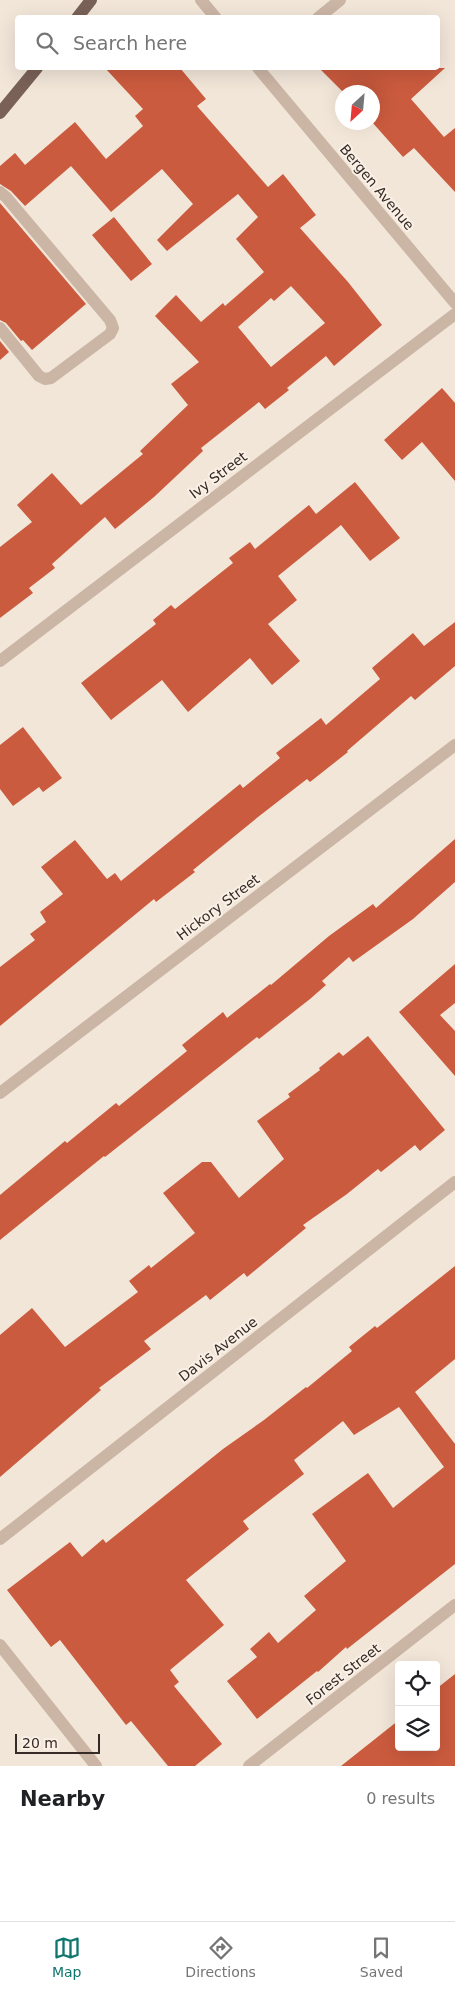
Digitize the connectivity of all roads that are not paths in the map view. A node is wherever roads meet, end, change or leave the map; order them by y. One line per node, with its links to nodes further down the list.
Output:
1 (91, 0): 4 (main road)
2 (201, 0): 5 (street)
3 (340, 0): 6 (street)
4 (79, 15)
5 (214, 15)
6 (322, 15)
7 (35, 70): 9 (main road)
8 (260, 70): 11 (street, Bergen Avenue)
9 (0, 113)
10 (0, 192): 13 (street)
11 (455, 303)
12 (455, 314): 14 (street, Ivy Street)
13 (0, 328)
14 (0, 660)
15 (455, 745): 16 (street, Hickory Street)
16 (0, 1093)
17 (455, 1182): 18 (street, Davis Avenue)
18 (0, 1538)
19 (455, 1605): 22 (street, Forest Street)
20 (0, 1645): 21 (street)
21 (96, 1766)
22 (249, 1766)

